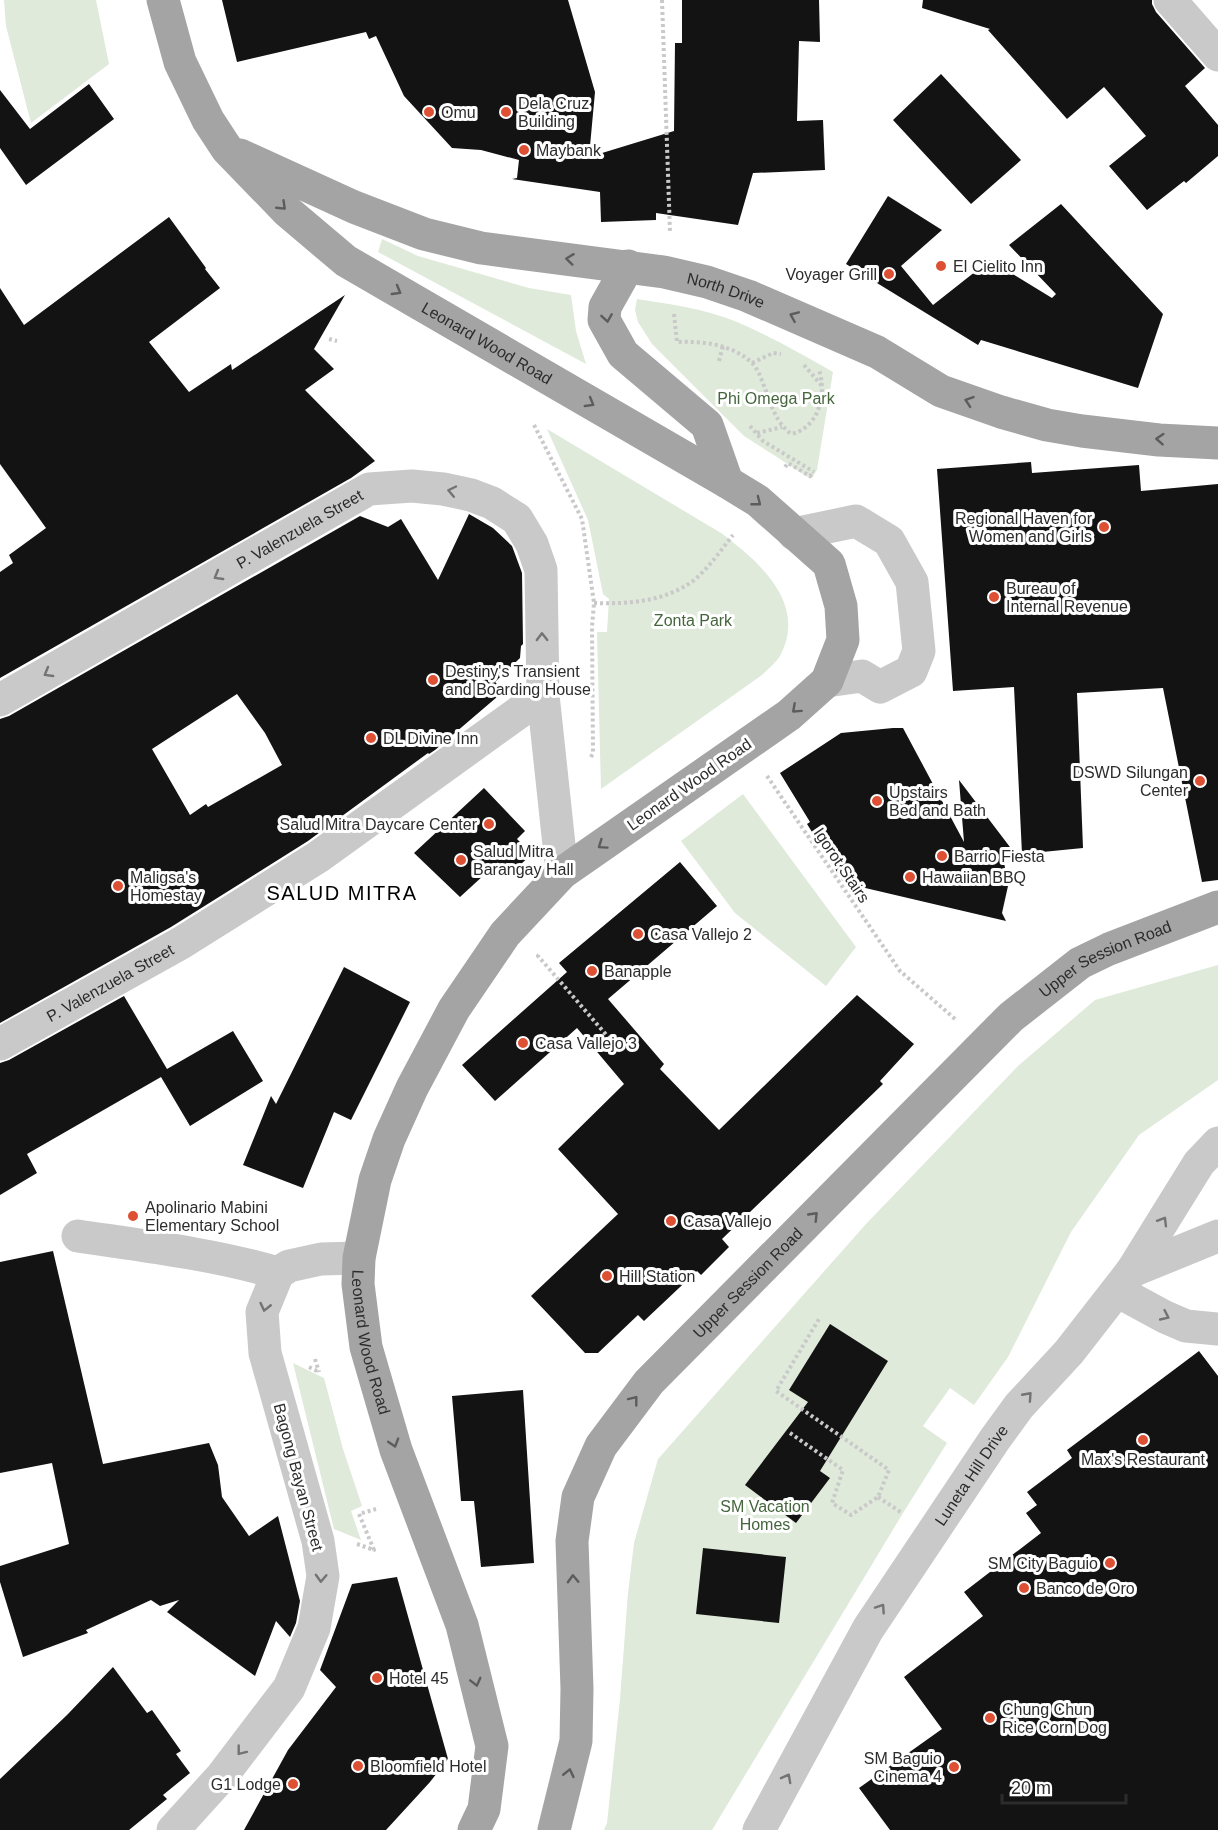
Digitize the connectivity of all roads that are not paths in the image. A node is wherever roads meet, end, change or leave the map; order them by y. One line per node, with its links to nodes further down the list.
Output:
1 (163, 0): 4 (main road, Leonard Wood Road)
2 (1170, 0): 3 (street)
3 (1218, 55)
4 (227, 149): 5 (main road, North Drive); 6 (main road, Leonard Wood Road, one-way to 6)
5 (354, 207): 6 (main road); 7 (main road, North Drive, one-way to 5)
6 (346, 261): 9 (main road, Leonard Wood Road, one-way to 9)
7 (628, 266): 8 (main road, North Drive, one-way to 7); 9 (main road, one-way to 9)
8 (1218, 443)
9 (727, 482): 10 (main road, Leonard Wood Road, one-way to 10)
10 (794, 534): 11 (main road, Leonard Wood Road); 11 (street)
11 (827, 681): 14 (main road, Leonard Wood Road, one-way to 14)
12 (543, 695): 13 (street, P. Valenzuela Street, one-way to 13); 14 (street, P. Valenzuela Street); 16 (street, P. Valenzuela Street)
13 (0, 700)
14 (562, 873): 20 (main road, Leonard Wood Road)
15 (1218, 907): 26 (main road, Upper Session Road, one-way to 15)
16 (0, 1044)
17 (1218, 1143): 22 (street, Luneta Hill Drive, one-way to 17)
18 (78, 1236): 21 (street)
19 (1218, 1236): 22 (street)
20 (359, 1258): 21 (street); 25 (main road, Leonard Wood Road, one-way to 25)
21 (278, 1273): 24 (street, Bagong Bayan Street, one-way to 24)
22 (1125, 1281): 23 (street, one-way to 23); 27 (street, Luneta Hill Drive, one-way to 22)
23 (1218, 1329)
24 (173, 1830)
25 (474, 1830)
26 (554, 1830)
27 (759, 1830)

